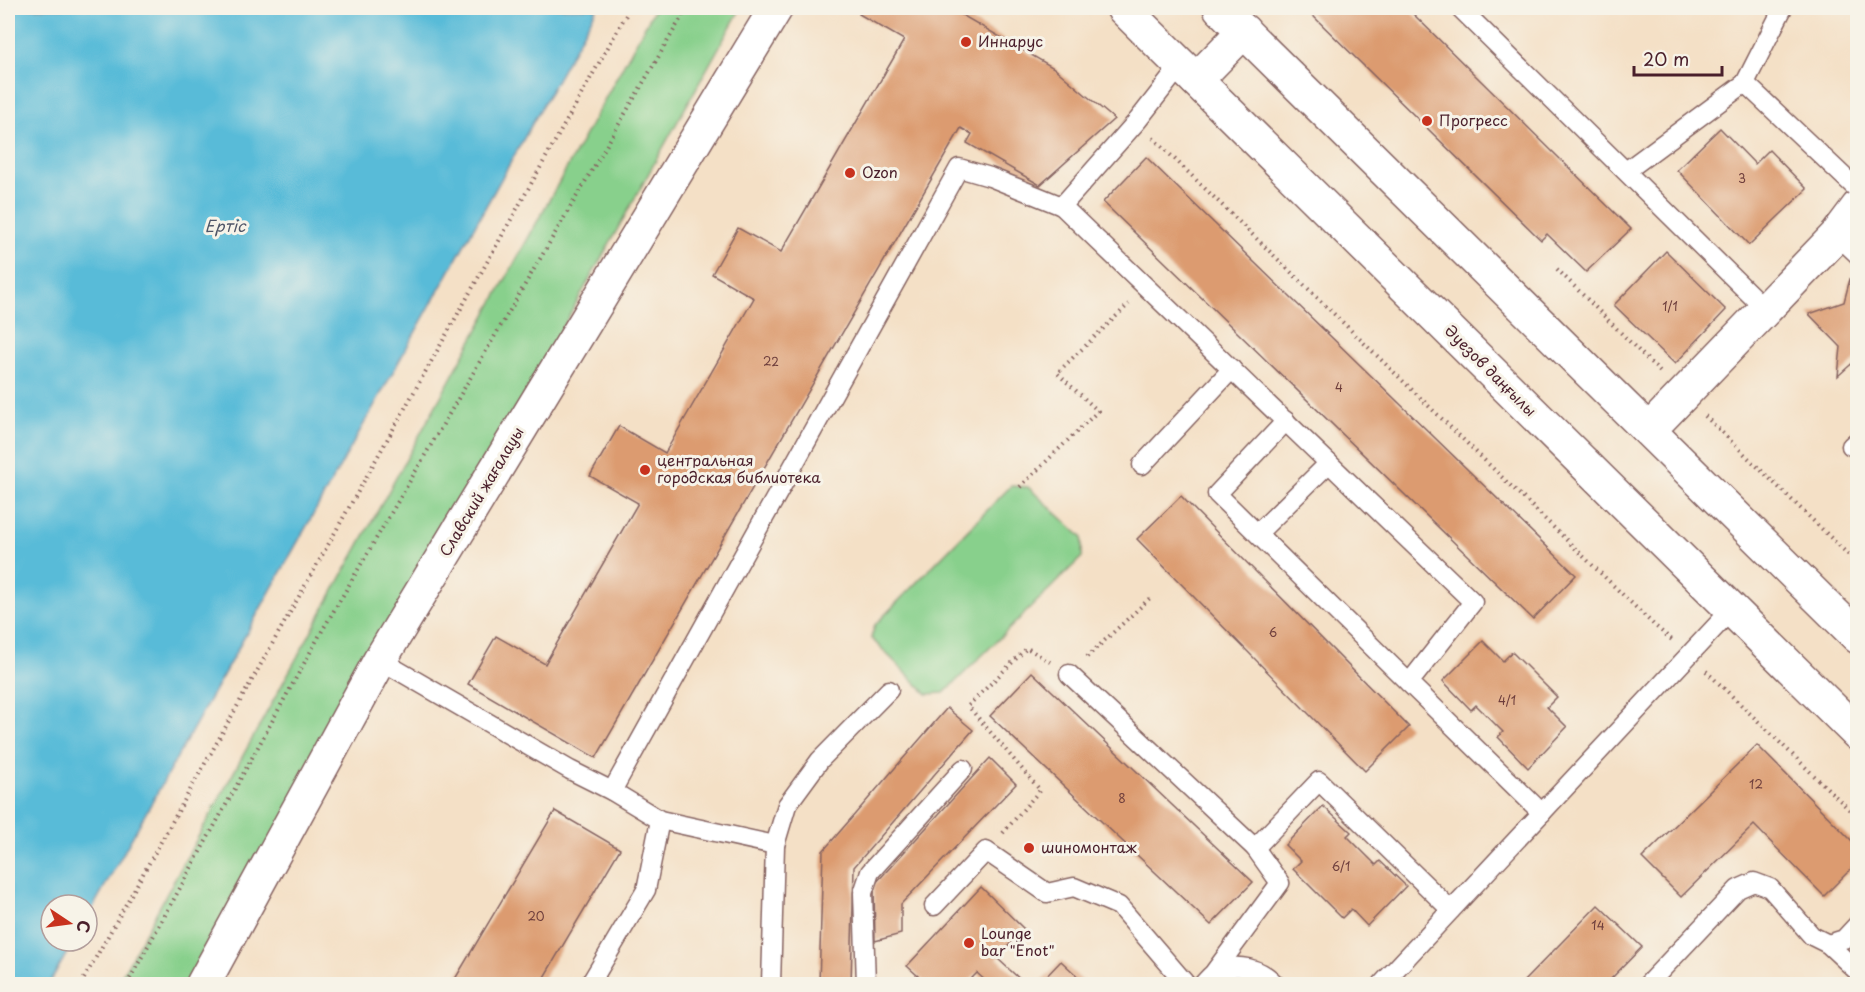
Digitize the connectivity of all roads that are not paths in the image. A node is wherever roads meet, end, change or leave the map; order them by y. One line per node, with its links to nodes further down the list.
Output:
1 (776, 8): 23 (street, Славский жағалауы)
2 (1123, 8): 7 (street, Әуезов даңғылы)
3 (1220, 8): 6 (street)
4 (1460, 8): 9 (lane)
5 (1783, 8): 8 (lane)
6 (1244, 31): 7 (street); 17 (street)
7 (1189, 73): 11 (lane); 21 (street, Әуезов даңғылы)
8 (1745, 83): 9 (lane); 10 (lane)
9 (1626, 171): 14 (lane)
10 (1857, 190)
11 (1062, 206): 15 (lane); 29 (lane)
12 (1857, 207): 13 (street)
13 (1847, 245): 14 (street)
14 (1765, 309): 17 (street)
15 (1232, 369): 16 (lane); 19 (lane)
16 (1286, 421): 18 (lane); 20 (lane)
17 (1648, 430): 22 (street)
18 (1329, 463): 20 (lane); 25 (lane)
19 (1142, 465)
20 (1258, 533): 25 (lane)
21 (1731, 609): 27 (street, Әуезов даңғылы); 30 (lane)
22 (1857, 636)
23 (380, 660): 29 (lane); 40 (street, Славский жағалауы)
24 (1069, 674): 33 (lane)
25 (1409, 683): 30 (lane)
26 (889, 690): 32 (lane)
27 (1857, 734)
28 (963, 769): 43 (lane)
29 (612, 791): 31 (lane)
30 (1542, 813): 35 (lane)
31 (660, 820): 32 (lane); 41 (lane)
32 (775, 845): 42 (lane)
33 (1255, 848): 35 (lane); 39 (lane)
34 (934, 906): 44 (lane)
35 (1451, 910): 46 (lane)
36 (1857, 924): 37 (lane)
37 (1828, 944): 38 (lane); 47 (lane)
38 (1854, 975)
39 (1209, 978): 45 (lane)
40 (203, 984)
41 (590, 984)
42 (771, 984)
43 (866, 984)
44 (1186, 984)
45 (1275, 984)
46 (1382, 984)
47 (1648, 984)

